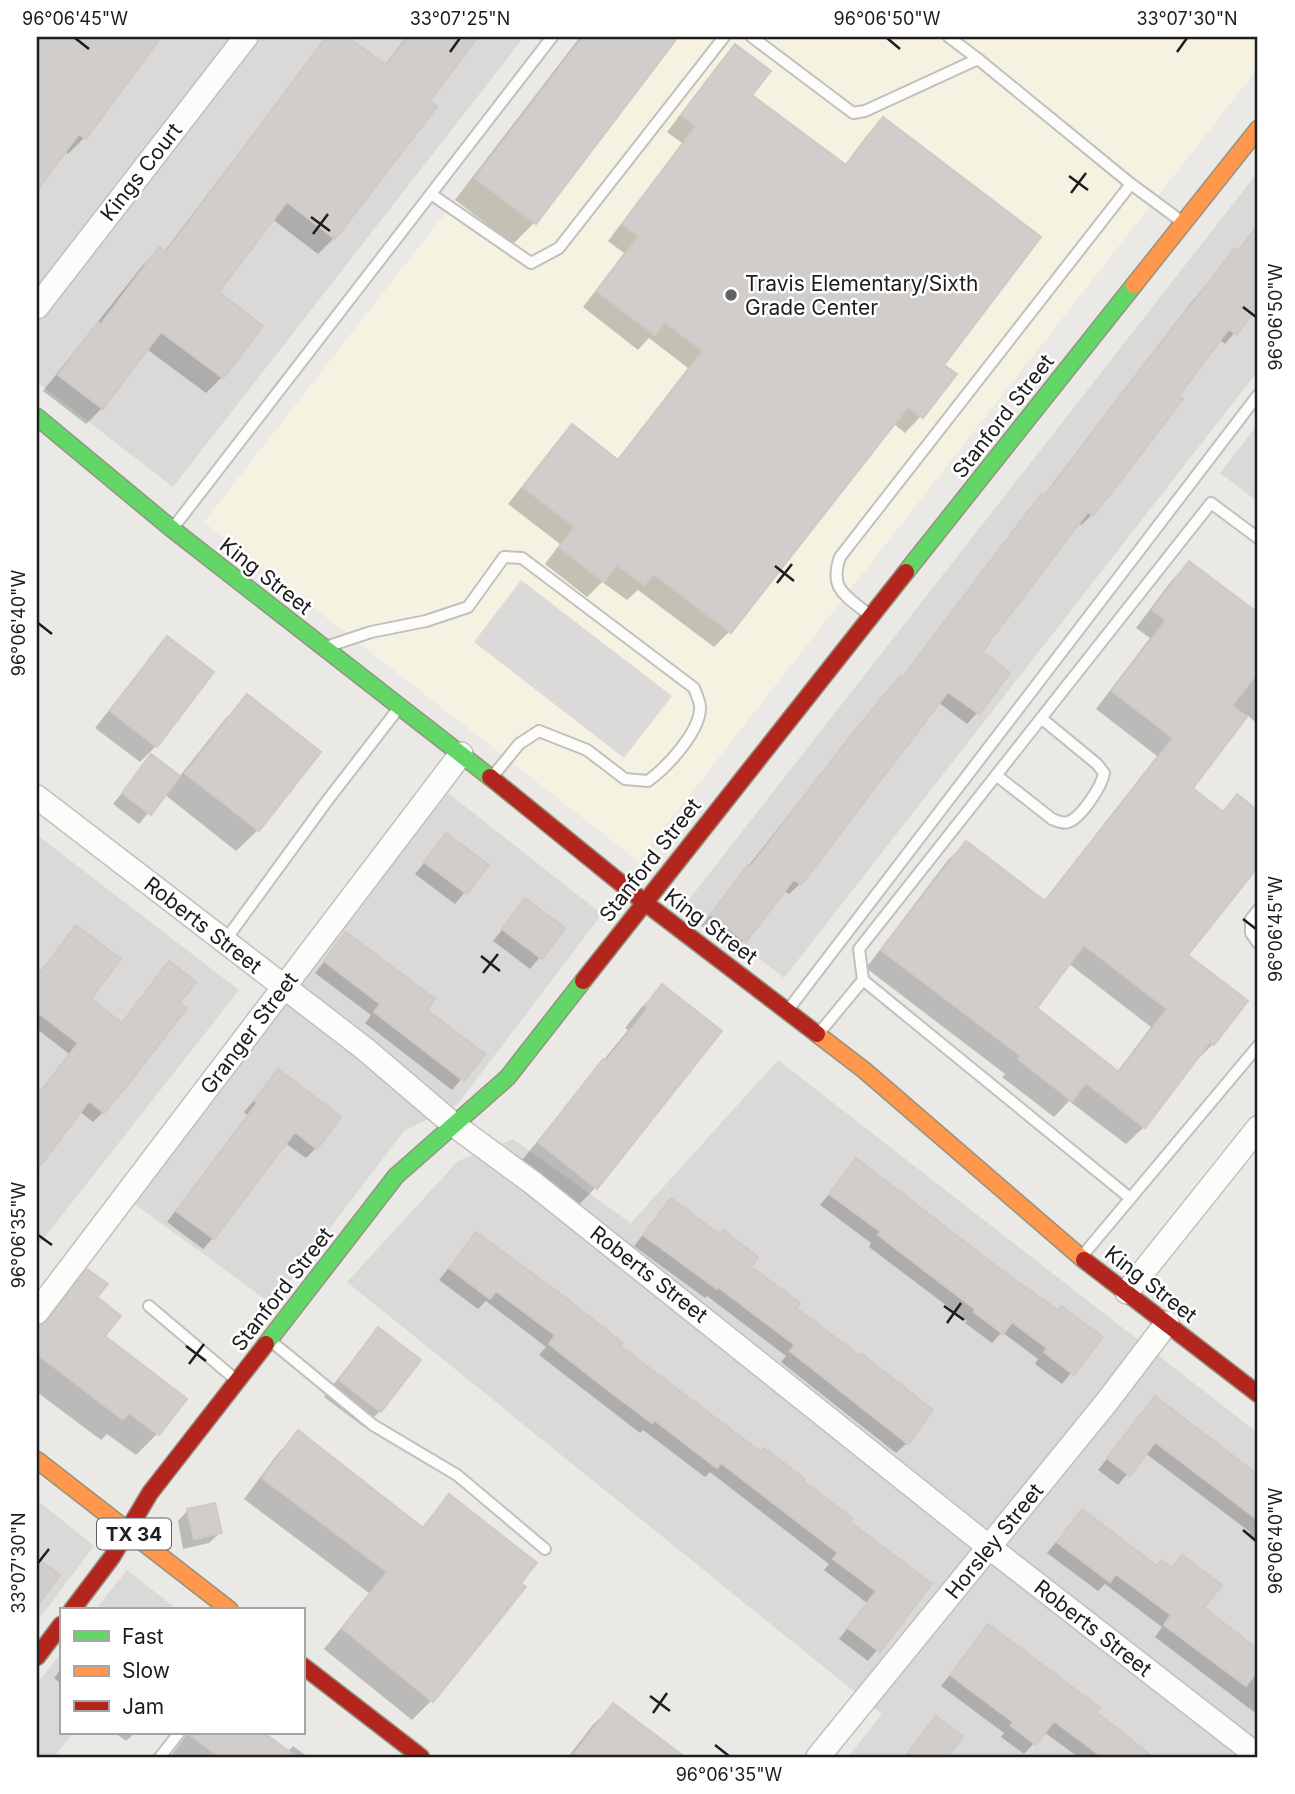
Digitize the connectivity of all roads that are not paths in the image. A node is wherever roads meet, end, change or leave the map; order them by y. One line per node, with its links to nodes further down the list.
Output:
1 (246, 37): 11 (street, Kings Court)
2 (552, 37): 9 (lane)
3 (724, 37): 9 (lane)
4 (752, 37): 6 (lane)
5 (949, 37): 6 (lane)
6 (978, 59): 8 (lane)
7 (1258, 129): 10 (street, Stanford Street)
8 (1131, 184): 10 (lane); 16 (lane)
9 (430, 194): 14 (lane)
10 (1183, 223): 16 (street, Stanford Street)
11 (37, 307)
12 (1258, 395): 30 (lane)
13 (37, 417): 14 (street, King Street)
14 (172, 529): 17 (street, King Street)
15 (1258, 538): 19 (lane)
16 (871, 616): 24 (street, Stanford Street)
17 (324, 648): 18 (street, King Street); 22 (lane)
18 (400, 707): 20 (street, King Street); 26 (lane)
19 (1041, 718): 21 (lane); 21 (lane)
20 (461, 754): 22 (street, King Street); 29 (street, Granger Street)
21 (996, 775): 28 (lane)
22 (491, 778): 24 (street, King Street)
23 (37, 797): 26 (street, Roberts Street)
24 (644, 902): 30 (street, King Street); 33 (street, Stanford Street)
25 (1258, 910): 27 (lane)
26 (224, 942): 29 (street, Roberts Street)
27 (1258, 943)
28 (863, 980): 31 (lane); 35 (lane)
29 (284, 987): 33 (street, Roberts Street); 39 (street, Granger Street)
30 (788, 1010): 31 (street, King Street)
31 (818, 1034): 36 (street, King Street)
32 (1258, 1046): 35 (lane)
33 (454, 1125): 41 (street, Stanford Street); 46 (street, Roberts Street)
34 (1258, 1128): 37 (street)
35 (1130, 1198): 36 (lane)
36 (1081, 1257): 37 (street, King Street)
37 (1126, 1292): 40 (street, King Street)
38 (149, 1306): 42 (lane)
39 (37, 1312)
40 (1167, 1323): 43 (street, King Street); 46 (street, Horsley Street)
41 (269, 1340): 42 (street, Stanford Street); 47 (lane)
42 (237, 1380): 45 (street, Stanford Street)
43 (1258, 1394)
44 (37, 1460): 45 (street, TX 34)
45 (129, 1530): 48 (street, Stanford Street); 49 (street, TX 34)
46 (989, 1547): 54 (street, Roberts Street); 57 (street, Horsley Street)
47 (545, 1549)
48 (74, 1608)
49 (227, 1608)
50 (60, 1626): 51 (street)
51 (37, 1657)
52 (304, 1667): 56 (street)
53 (178, 1734): 55 (lane)
54 (1258, 1756)
55 (160, 1757)
56 (421, 1757)
57 (818, 1757)

